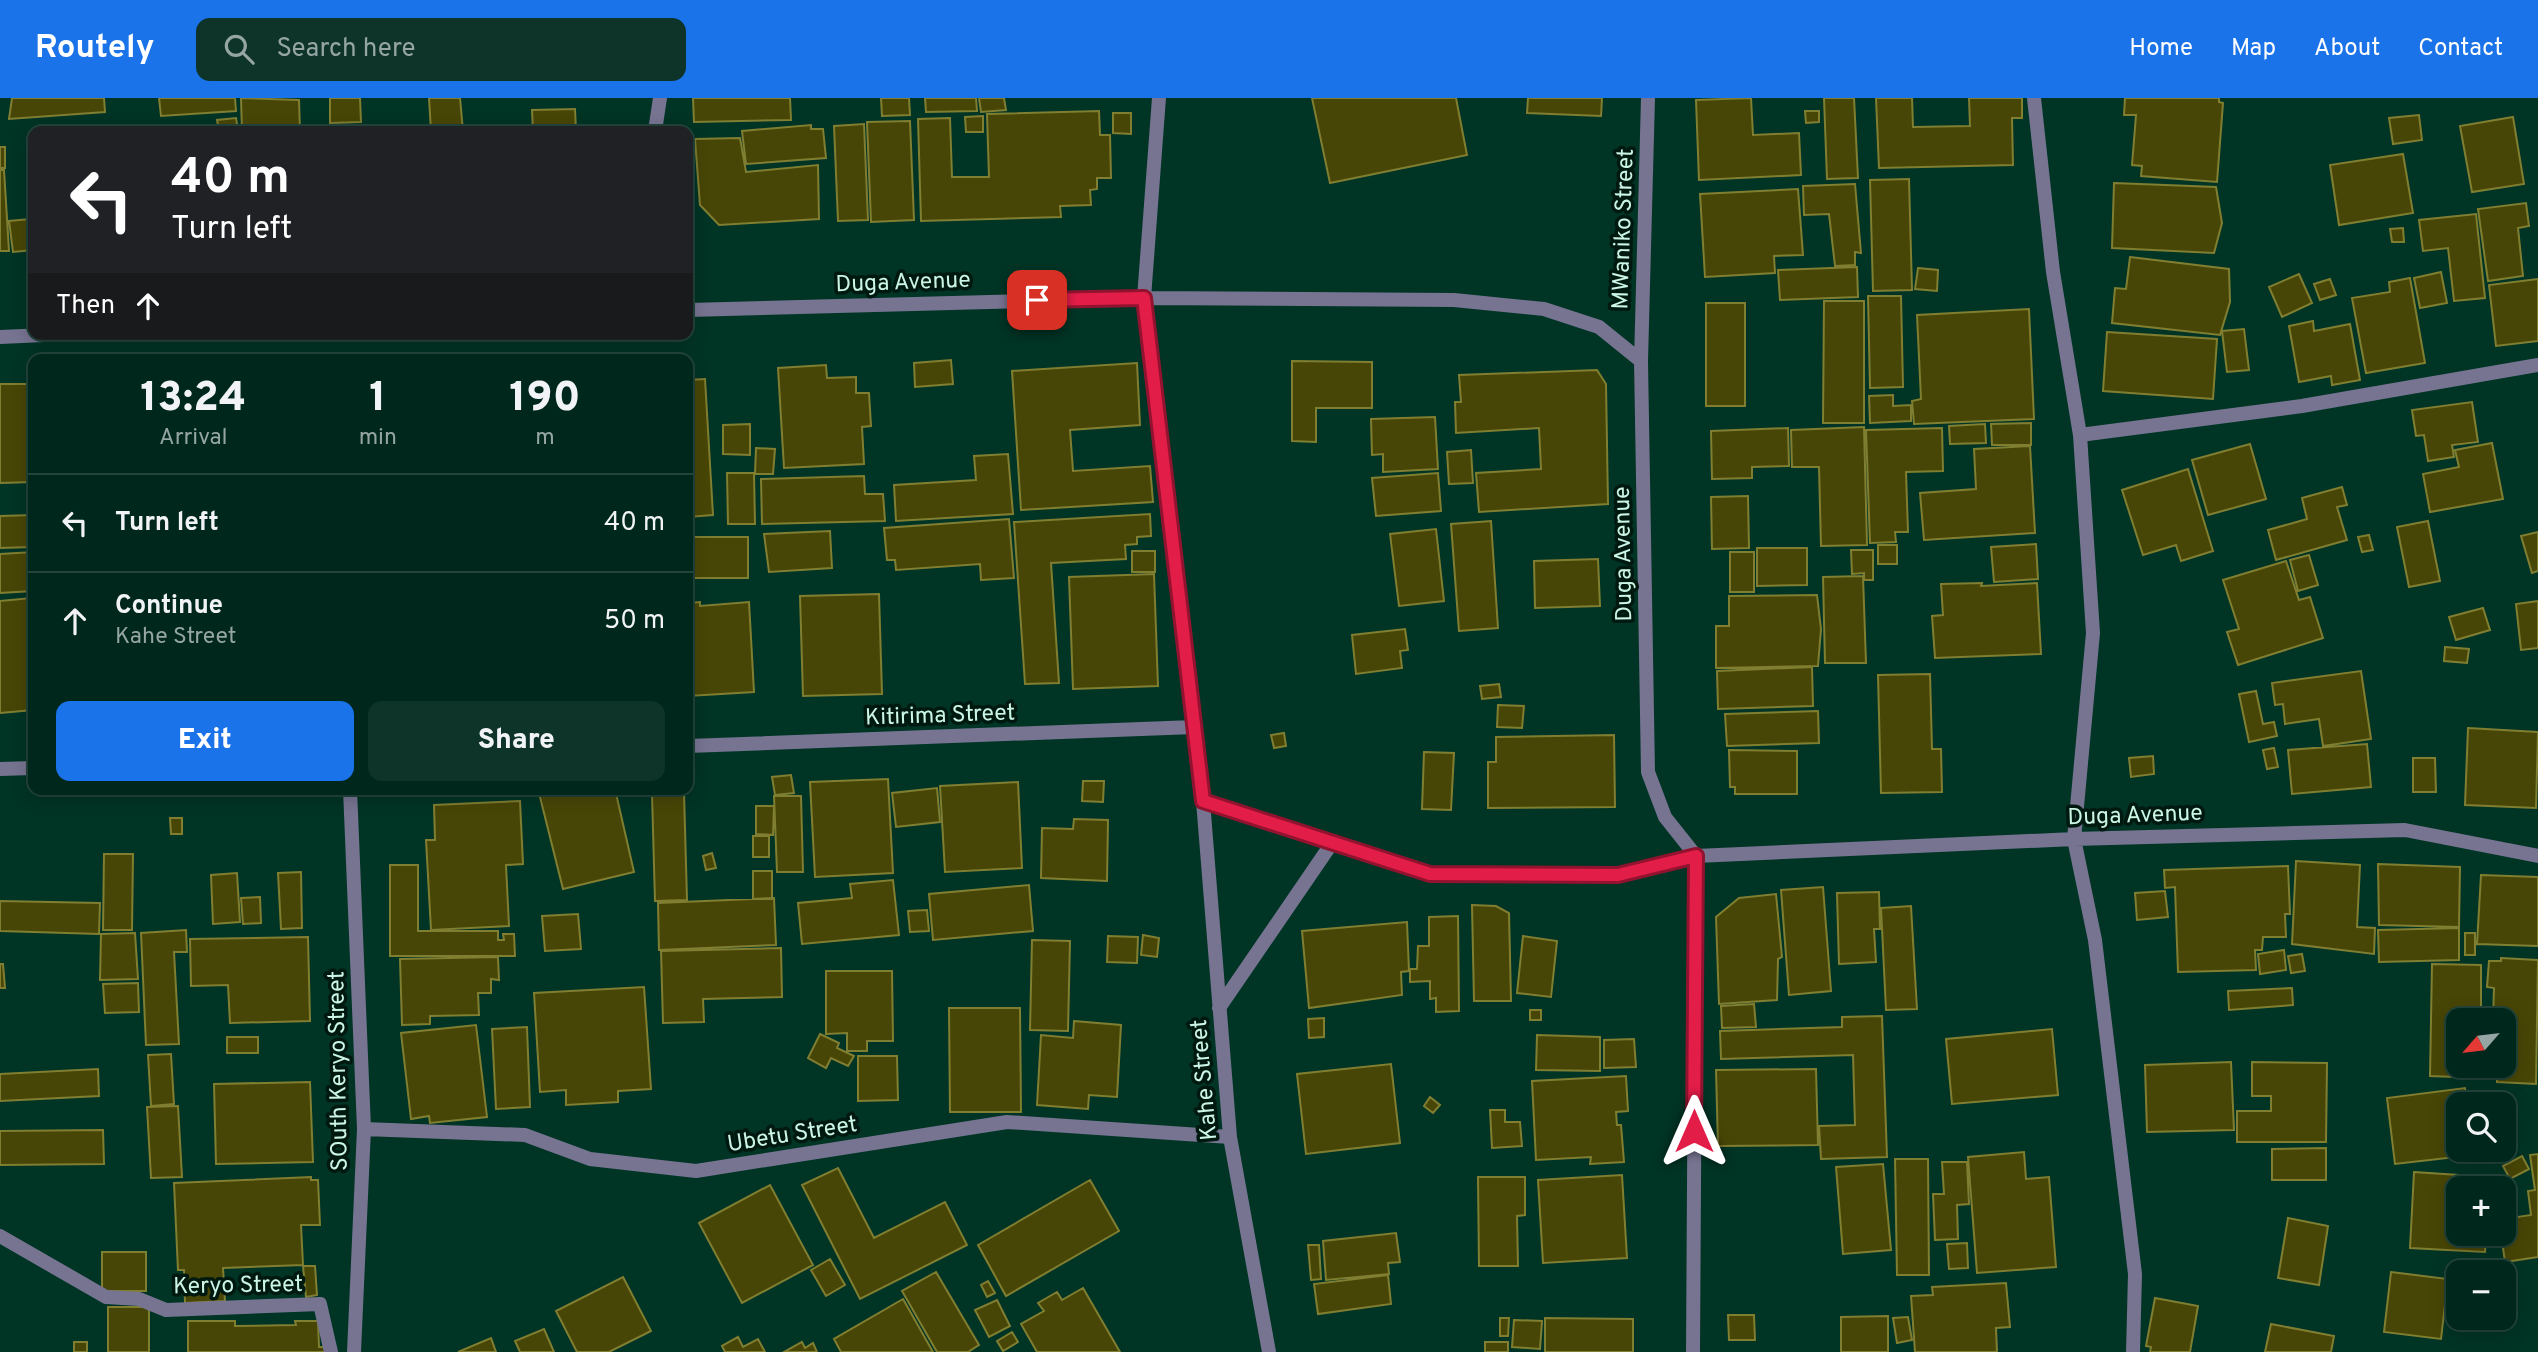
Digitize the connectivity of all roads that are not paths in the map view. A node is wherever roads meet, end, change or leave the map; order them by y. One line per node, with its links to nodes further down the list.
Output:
1 (660, 98): 5 (street)
2 (1159, 98): 6 (street, Kahe Street)
3 (1648, 98): 10 (street, MWaniko Street)
4 (2034, 98): 12 (street)
5 (656, 126)
6 (1144, 298): 7 (street, Duga Avenue); 10 (street, Duga Avenue); 13 (street, Kahe Street)
7 (693, 310)
8 (28, 336): 9 (street)
9 (0, 337)
10 (1641, 361): 21 (street, Duga Avenue)
11 (2538, 365): 12 (street)
12 (2080, 435): 19 (street)
13 (1194, 727): 14 (street, Kitirima Street); 18 (street, Kahe Street)
14 (693, 747)
15 (28, 768): 16 (street)
16 (0, 769)
17 (350, 795): 24 (street, SOuth Keryo Street)
18 (1203, 801): 20 (street); 23 (street, Kahe Street)
19 (2074, 839): 21 (street, Duga Avenue); 22 (street, Duga Avenue); 31 (street)
20 (1332, 843): 21 (street); 23 (street)
21 (1696, 856): 30 (street)
22 (2538, 856)
23 (1219, 1008): 25 (street, Kahe Street)
24 (365, 1129): 25 (street, Ubetu Street); 28 (street, SOuth Keryo Street)
25 (1230, 1137): 29 (street, Kahe Street)
26 (0, 1236): 27 (street, Keryo Street)
27 (331, 1352)
28 (354, 1352)
29 (1269, 1352)
30 (1693, 1352)
31 (2133, 1352)

